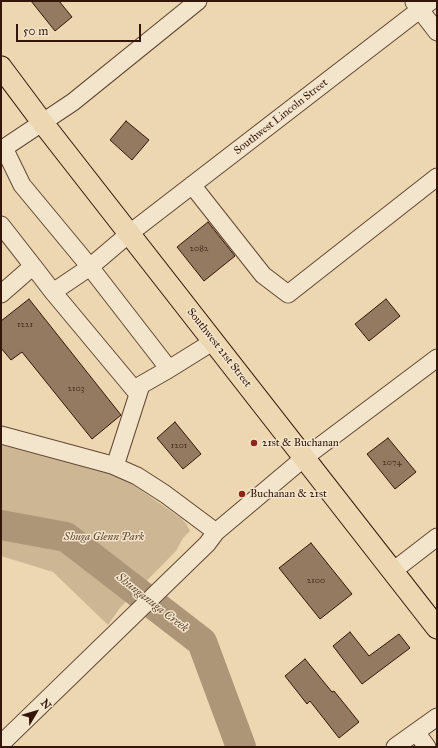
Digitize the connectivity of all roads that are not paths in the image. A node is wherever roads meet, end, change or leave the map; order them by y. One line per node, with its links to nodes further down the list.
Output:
1 (198, 1): 5 (street)
2 (422, 4): 3 (street); 9 (street, Southwest Lincoln Street)
3 (437, 32)
4 (1, 67): 5 (main road, Southwest 21st Street)
5 (42, 122): 6 (street); 11 (main road, Southwest 21st Street)
6 (3, 148): 7 (street)
7 (6, 168): 13 (street)
8 (437, 177): 9 (street)
9 (192, 185): 11 (street, Southwest Lincoln Street)
10 (1, 225): 12 (street)
11 (130, 233): 13 (street, Southwest Lincoln Street); 16 (main road, Southwest 21st Street)
12 (33, 266): 14 (street); 15 (street)
13 (90, 267): 14 (street, Southwest Lincoln Street); 18 (street)
14 (53, 292): 19 (street)
15 (1, 294)
16 (214, 341): 18 (street); 21 (main road, Southwest 21st Street)
17 (437, 358): 21 (street)
18 (169, 369): 19 (street)
19 (138, 394): 22 (street)
20 (1, 434): 22 (street)
21 (304, 458): 23 (street); 25 (main road, Southwest 21st Street)
22 (115, 466): 23 (street)
23 (216, 532): 29 (street)
24 (437, 537): 25 (street)
25 (393, 571): 26 (main road, Southwest 21st Street)
26 (437, 628)
27 (437, 717): 28 (street)
28 (416, 732): 30 (street); 31 (street)
29 (1, 744)
30 (395, 747)
31 (427, 747)

